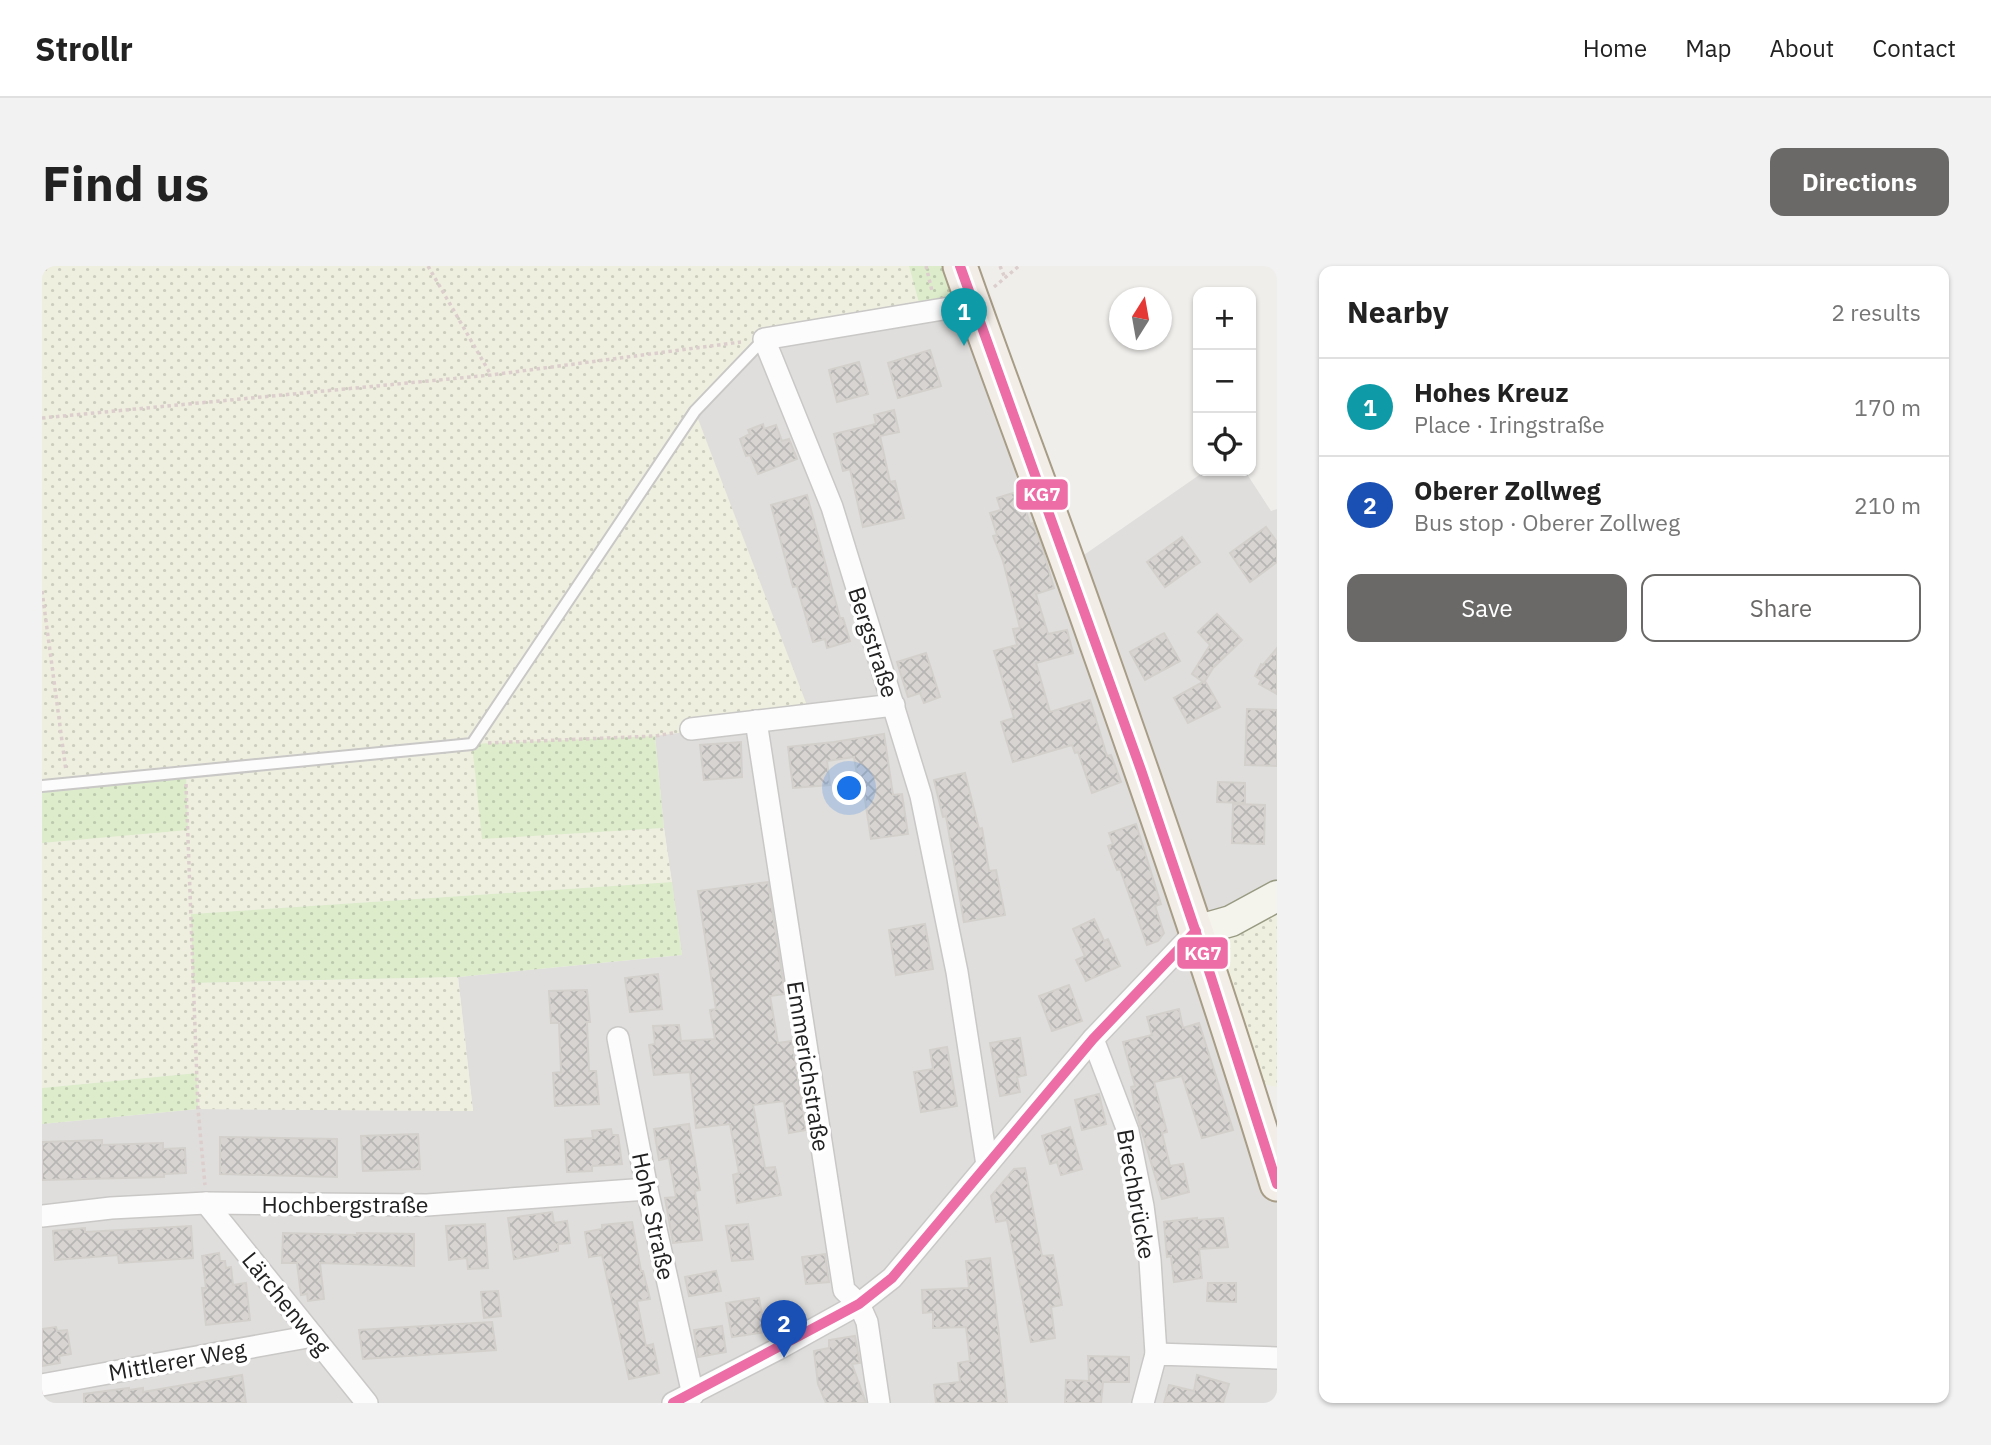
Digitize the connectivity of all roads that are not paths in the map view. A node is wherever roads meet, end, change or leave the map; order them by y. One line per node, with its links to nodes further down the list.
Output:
1 (960, 266): 2 (main road)
2 (973, 304): 3 (street); 9 (main road)
3 (764, 339): 4 (street, Bergstraße); 7 (lane)
4 (894, 705): 5 (street); 12 (street, Bergstraße)
5 (757, 721): 6 (street); 17 (street, Emmerichstraße)
6 (691, 729)
7 (42, 786)
8 (1277, 896): 9 (street)
9 (1196, 931): 11 (street); 13 (main road)
10 (618, 1038): 14 (street, Hohe Straße)
11 (1093, 1038): 12 (street); 19 (street, Brechbrücke)
12 (987, 1165): 17 (street)
13 (1277, 1184)
14 (647, 1189): 15 (street, Hochbergstraße); 22 (street, Hohe Straße)
15 (206, 1203): 16 (street, Hochbergstraße); 18 (street, Lärchenweg)
16 (42, 1216)
17 (859, 1304): 22 (street); 24 (street, Emmerichstraße)
18 (313, 1336): 21 (street, Mittlerer Weg); 23 (street, Lärchenweg)
19 (1156, 1354): 20 (street); 25 (street, Brechbrücke)
20 (1277, 1358)
21 (42, 1385)
22 (683, 1399)
23 (367, 1403)
24 (879, 1403)
25 (1143, 1403)

